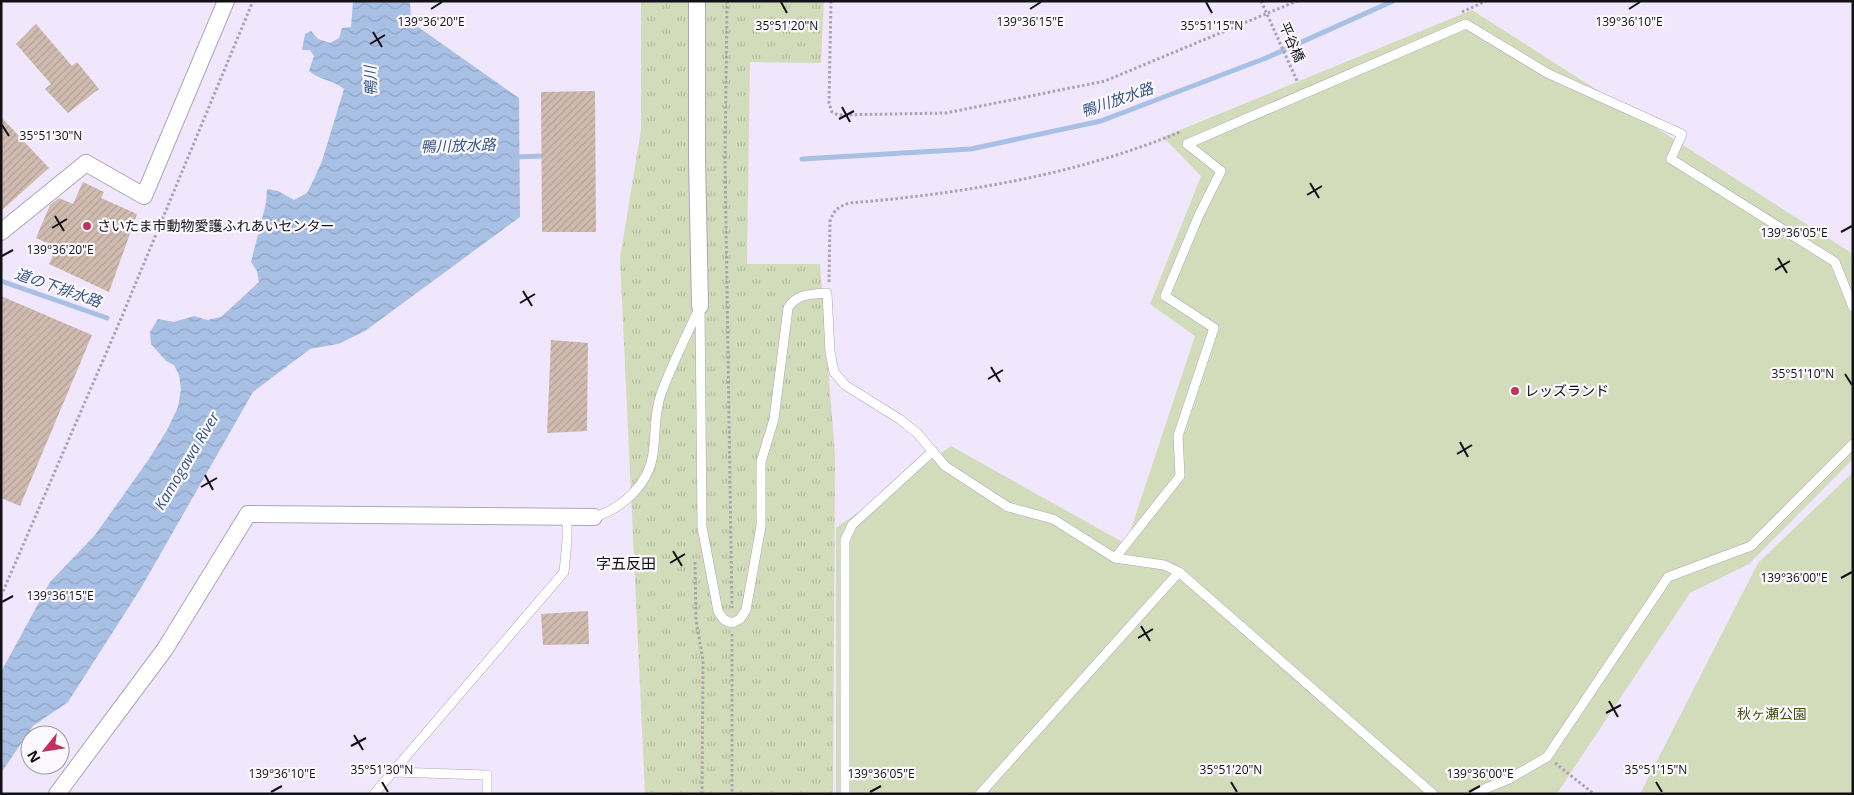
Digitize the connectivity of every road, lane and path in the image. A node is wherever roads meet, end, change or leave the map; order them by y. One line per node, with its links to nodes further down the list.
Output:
1 (226, 1): 13 (street)
2 (252, 1): 24 (path)
3 (697, 1): 15 (street)
4 (727, 1): 25 (path)
5 (831, 1): 10 (path)
6 (1261, 1): 10 (path, 平谷橋)
7 (1296, 1): 10 (path)
8 (1486, 1): 9 (path)
9 (1460, 13)
10 (1268, 16): 11 (path, 平谷橋)
11 (1307, 79)
12 (1184, 131): 14 (path)
13 (1, 232)
14 (827, 293): 18 (lane); 25 (lane)
15 (700, 306): 20 (lane); 25 (lane)
16 (1853, 307): 21 (lane)
17 (1853, 444): 26 (lane)
18 (933, 452): 21 (lane); 33 (lane)
19 (567, 516): 20 (street); 27 (lane); 28 (street)
20 (594, 517)
21 (1115, 558): 23 (lane)
22 (695, 560): 31 (path)
23 (1179, 572): 34 (lane); 35 (lane)
24 (1, 596)
25 (732, 624): 32 (path)
26 (1547, 757): 36 (lane); 37 (path)
27 (392, 772): 29 (lane); 30 (lane)
28 (66, 790)
29 (374, 794)
30 (487, 794)
31 (702, 794)
32 (732, 794)
33 (845, 794)
34 (980, 794)
35 (1433, 794)
36 (1472, 794)
37 (1594, 794)

